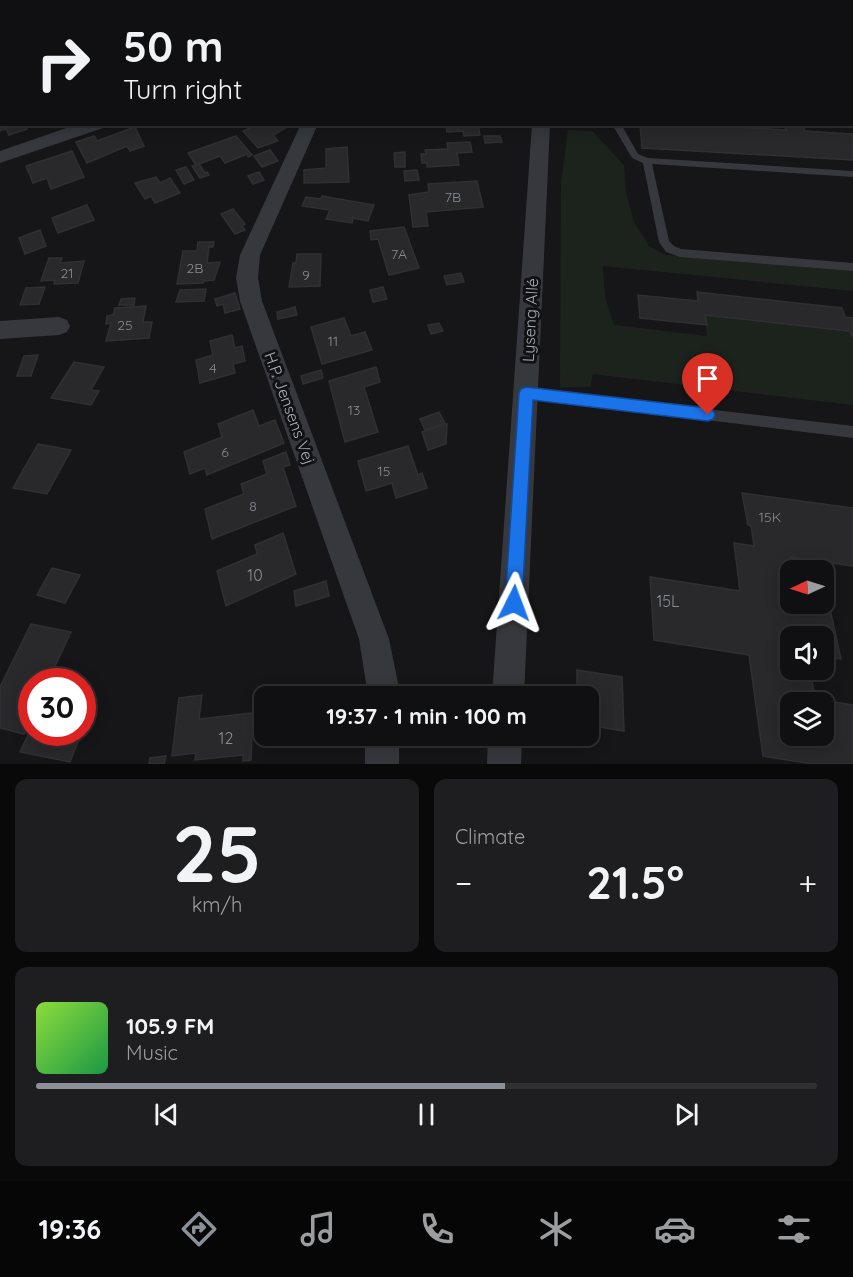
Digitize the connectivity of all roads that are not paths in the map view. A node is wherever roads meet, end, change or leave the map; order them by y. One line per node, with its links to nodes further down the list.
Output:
1 (91, 126): 5 (street)
2 (309, 126): 13 (street, H.P. Jensens Vej)
3 (541, 126): 11 (street, Lyseng Allé)
4 (617, 126): 6 (lane)
5 (0, 157)
6 (647, 161): 7 (lane); 8 (lane)
7 (853, 174)
8 (853, 267)
9 (59, 326): 10 (street)
10 (0, 330)
11 (526, 393): 12 (lane); 14 (street, Lyseng Allé)
12 (853, 432)
13 (382, 686)
14 (509, 686)
15 (382, 746): 17 (street)
16 (505, 746): 18 (street)
17 (382, 764)
18 (504, 764)

